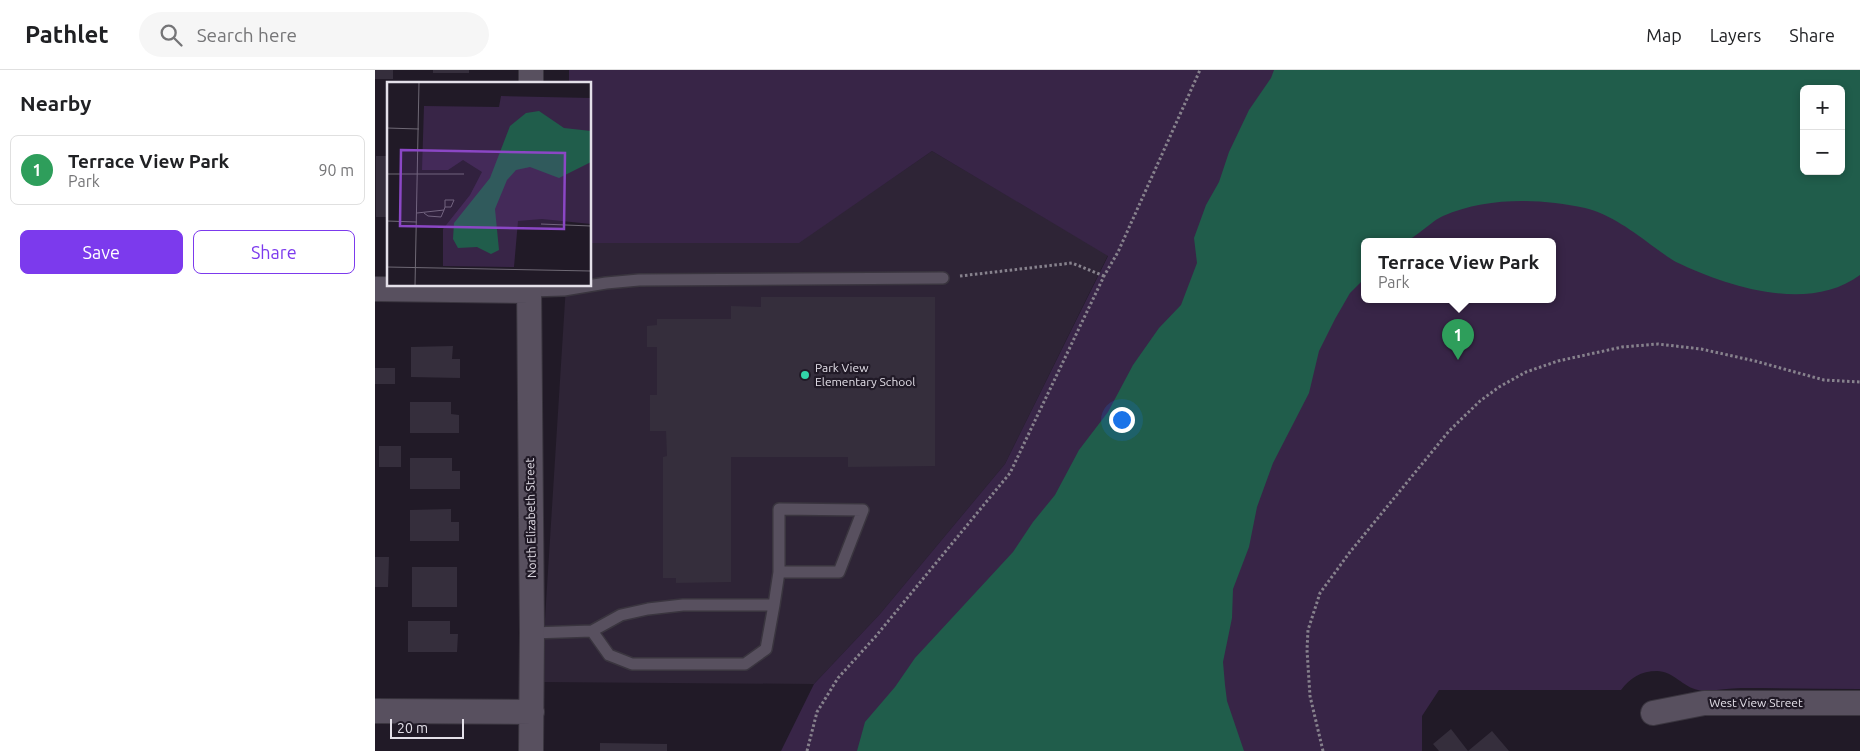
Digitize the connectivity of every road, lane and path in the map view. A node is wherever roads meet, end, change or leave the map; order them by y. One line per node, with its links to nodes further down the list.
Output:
1 (1200, 70): 2 (path)
2 (1104, 276): 3 (path); 16 (path)
3 (943, 278): 4 (lane)
4 (529, 288): 5 (street); 10 (street, North Elizabeth Street)
5 (375, 289)
6 (1860, 382): 17 (path)
7 (779, 572): 7 (lane); 8 (lane)
8 (774, 605): 9 (lane); 9 (lane)
9 (592, 631): 10 (lane)
10 (532, 633): 13 (street, North Elizabeth Street)
11 (1860, 702): 14 (street, West View Street)
12 (375, 711): 13 (street)
13 (531, 712): 15 (street, North Elizabeth Street)
14 (1653, 713)
15 (531, 751)
16 (807, 751)
17 (1323, 751)

